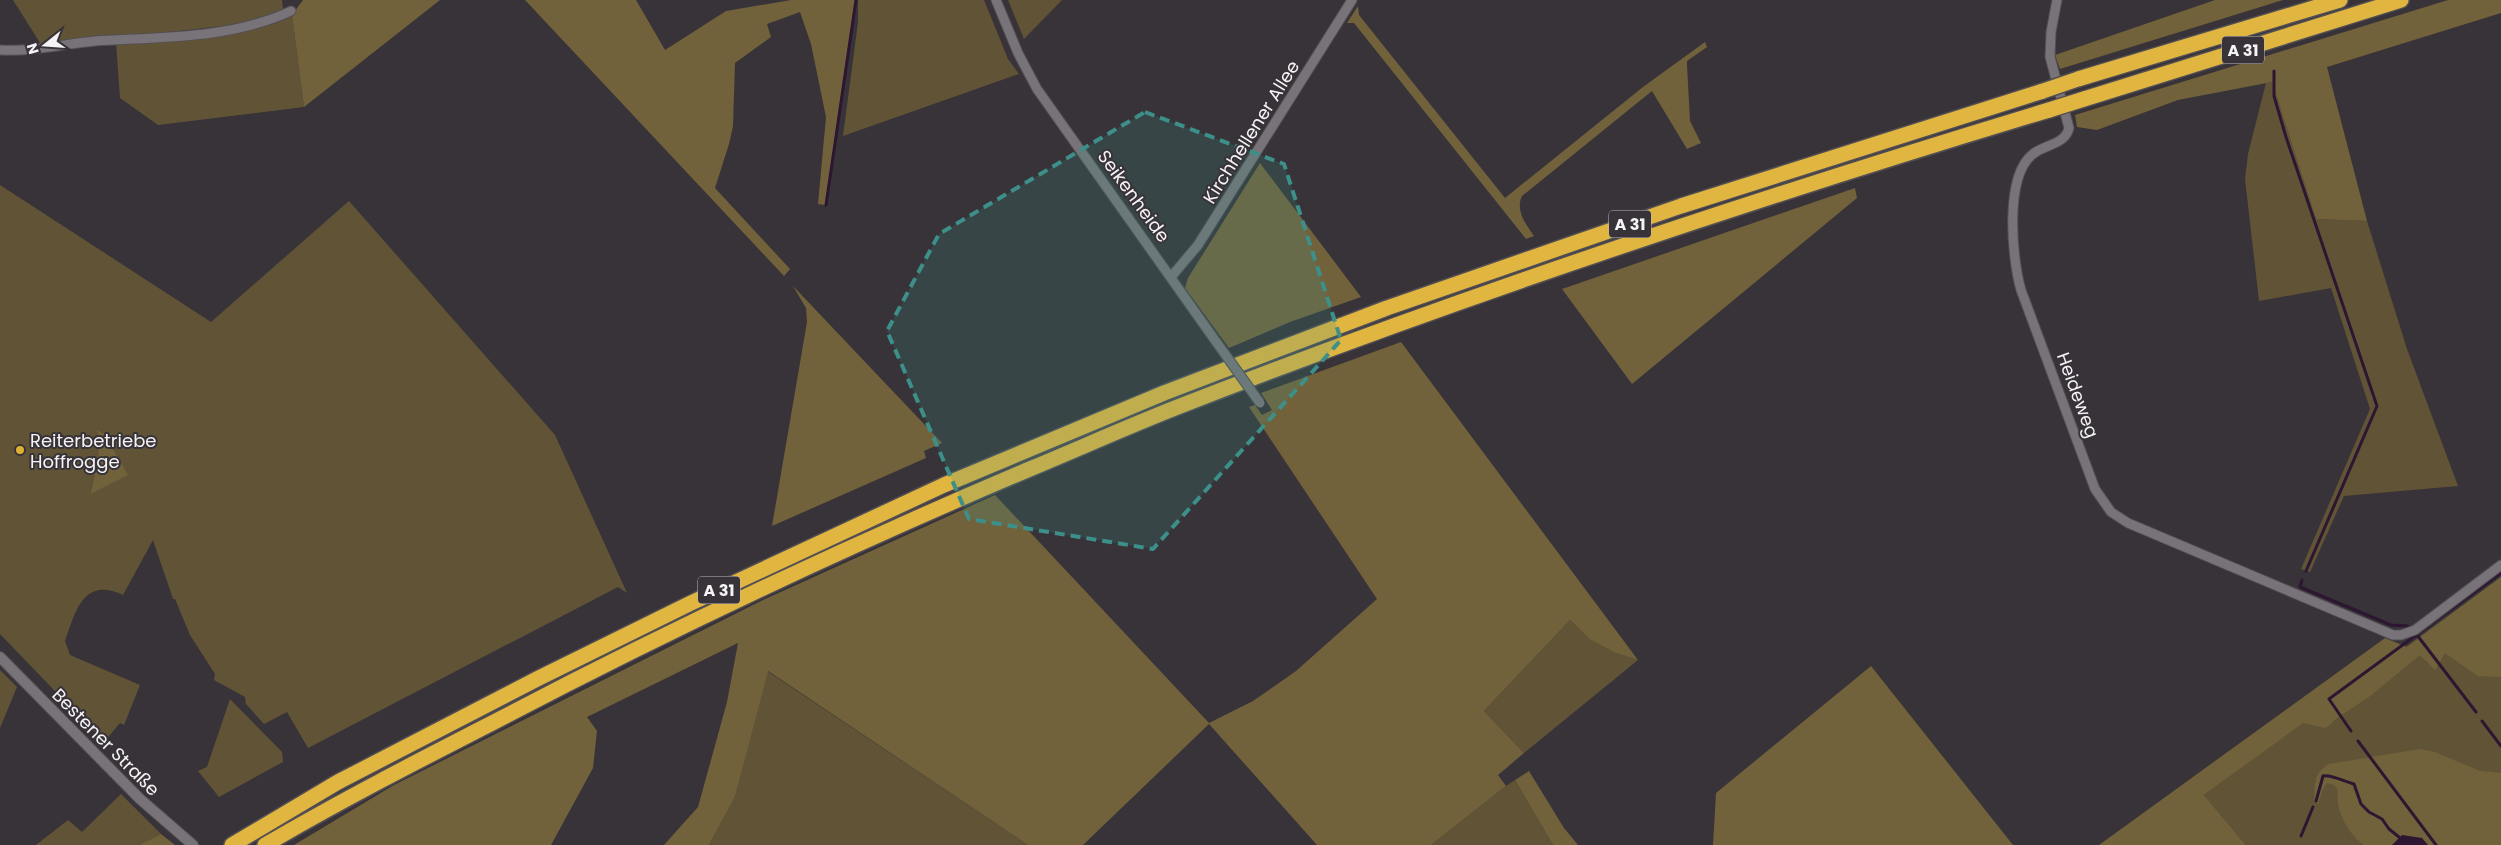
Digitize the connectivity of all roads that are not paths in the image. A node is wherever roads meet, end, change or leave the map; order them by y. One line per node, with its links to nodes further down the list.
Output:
1 (996, 0): 8 (street, Seikenheide)
2 (1352, 0): 8 (street, Kirchhellener Allee)
3 (2057, 0): 10 (street, Heideweg)
4 (2340, 0): 13 (highway, A 31, bridge)
5 (2402, 0): 14 (highway, A 31, bridge)
6 (291, 11): 7 (street)
7 (0, 50)
8 (1171, 277): 9 (street, Seikenheide, bridge)
9 (1260, 403)
10 (2501, 566)
11 (0, 657): 12 (street, Bestener Straße)
12 (193, 845)
13 (232, 845)
14 (265, 845)

